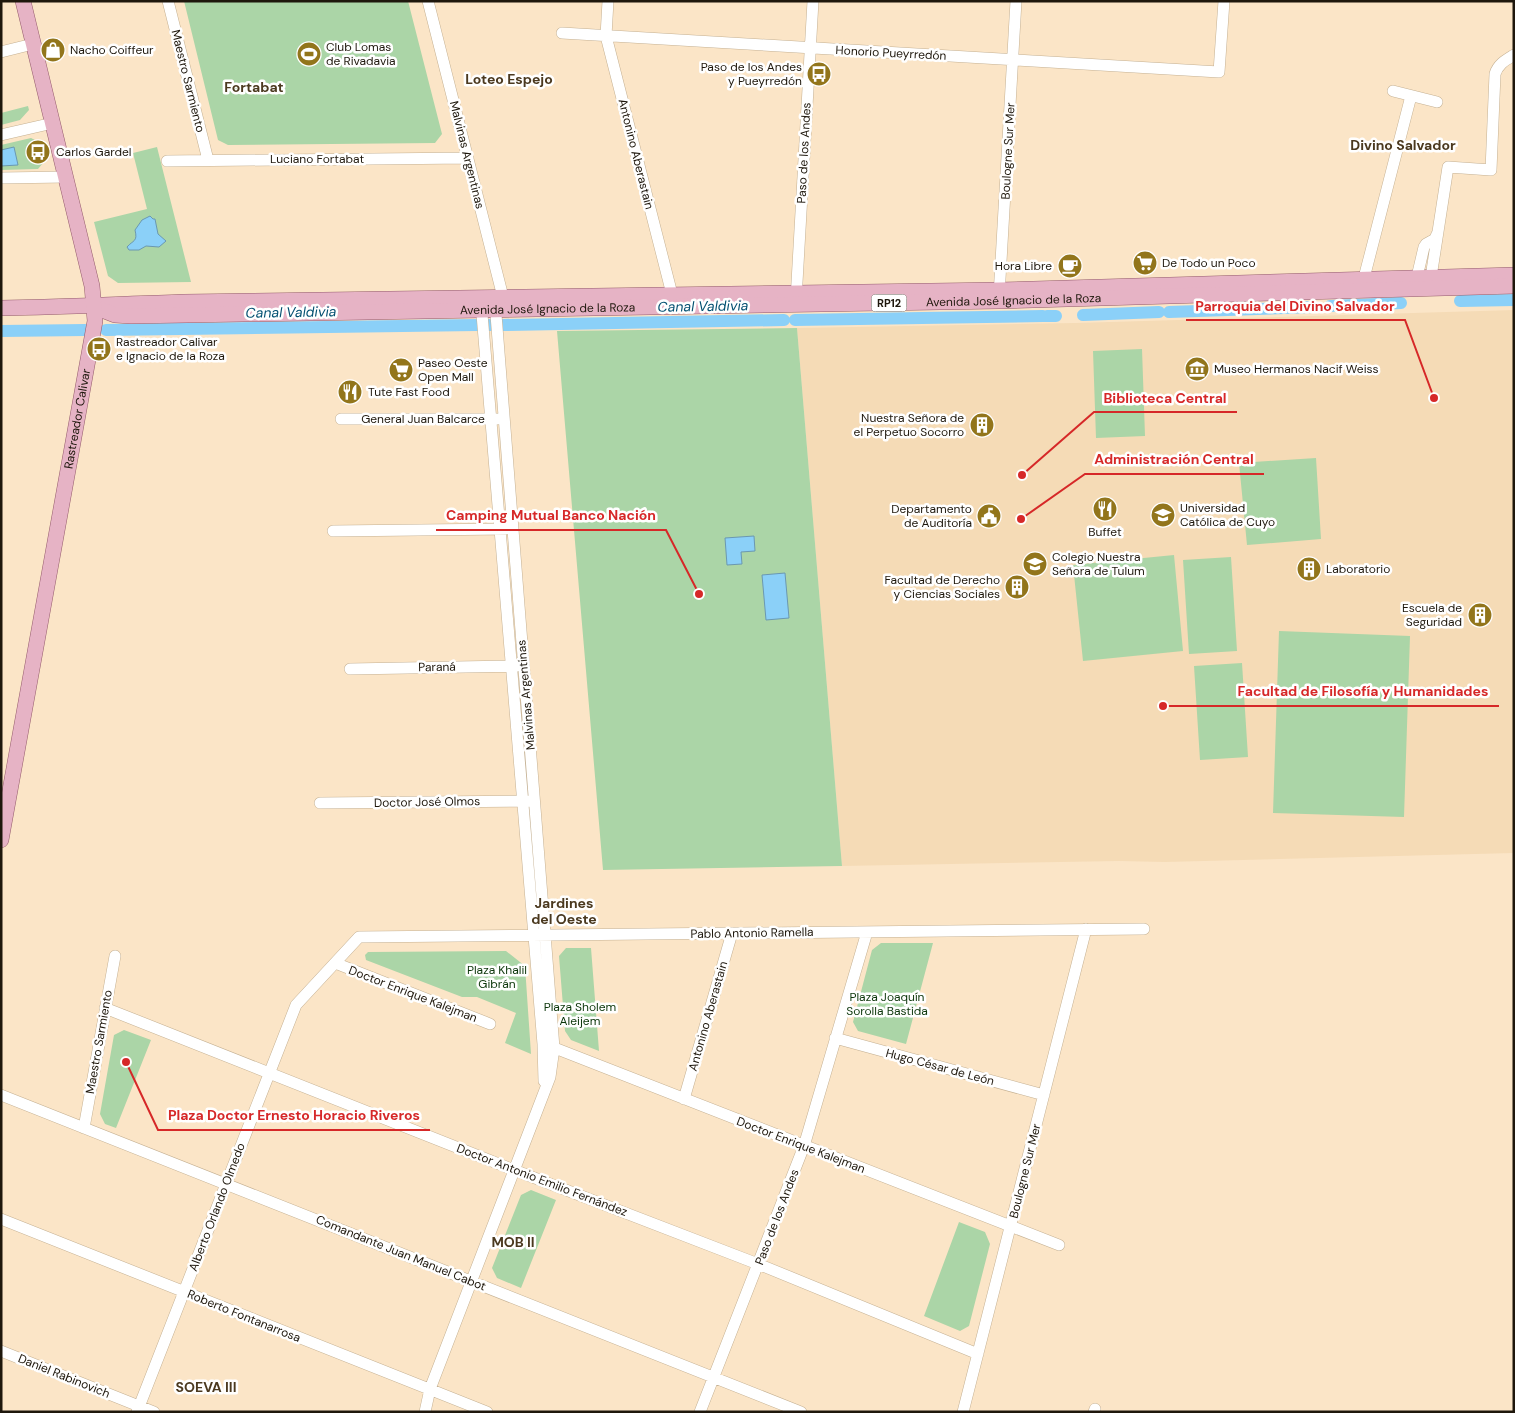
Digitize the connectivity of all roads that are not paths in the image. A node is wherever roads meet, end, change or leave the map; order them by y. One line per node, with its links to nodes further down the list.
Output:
1 (22, 1): 10 (main road, Rastreador Calivar)
2 (168, 1): 21 (street, Maestro Sarmiento)
3 (428, 1): 20 (street, Malvinas Argentinas)
4 (608, 1): 9 (street, Antonino Aberastain)
5 (813, 1): 11 (street, Paso de los Andes)
6 (1016, 1): 14 (street, Boulogne Sur Mer)
7 (1224, 1): 14 (street, Honorio Pueyrredón)
8 (562, 33): 9 (street, Honorio Pueyrredón)
9 (606, 36): 11 (street, Honorio Pueyrredón); 31 (street, Antonino Aberastain)
10 (33, 44): 12 (street); 18 (main road, Rastreador Calivar)
11 (810, 48): 14 (street, Honorio Pueyrredón); 30 (street, Paso de los Andes)
12 (1, 52)
13 (1514, 54): 26 (street)
14 (1013, 60): 29 (street, Boulogne Sur Mer)
15 (1393, 91): 16 (street)
16 (1411, 96): 17 (street); 27 (street)
17 (1438, 102)
18 (52, 123): 19 (street); 23 (main road, Rastreador Calivar)
19 (1, 135)
20 (468, 158): 21 (street, Luciano Fortabat); 32 (street, Malvinas Argentinas)
21 (208, 160): 22 (street, Luciano Fortabat)
22 (167, 161)
23 (66, 177): 24 (street); 33 (main road, Rastreador Calivar)
24 (1, 178)
25 (1514, 275): 26 (main road, Avenida José Ignacio de la Roza / RP12)
26 (1424, 277): 27 (main road, Avenida José Ignacio de la Roza / RP12)
27 (1364, 278): 29 (main road, Avenida José Ignacio de la Roza / RP12)
28 (1514, 286): 29 (main road, Avenida José Ignacio de la Roza / RP12)
29 (999, 296): 30 (main road, Avenida José Ignacio de la Roza / RP12)
30 (796, 298): 31 (main road, Avenida José Ignacio de la Roza / RP12)
31 (674, 300): 32 (main road, Avenida José Ignacio de la Roza / RP12)
32 (493, 303): 33 (main road, Avenida José Ignacio de la Roza / RP12); 35 (street, Malvinas Argentinas); 37 (street, Malvinas Argentinas)
33 (94, 307): 34 (main road, Avenida José Ignacio de la Roza / RP12); 47 (main road, Rastreador Calivar)
34 (1, 308)
35 (490, 418): 36 (street, General Juan Balcarce); 37 (street, General Juan Balcarce); 38 (street, Malvinas Argentinas)
36 (341, 419)
37 (504, 419): 39 (street, Malvinas Argentinas)
38 (500, 529): 39 (street); 40 (street); 41 (street, Malvinas Argentinas)
39 (513, 529): 42 (street, Malvinas Argentinas)
40 (333, 531)
41 (511, 666): 42 (street, Paraná); 43 (street, Paraná); 44 (street, Malvinas Argentinas)
42 (524, 666): 45 (street, Malvinas Argentinas)
43 (350, 669)
44 (522, 801): 45 (street, Doctor José Olmos); 46 (street, Doctor José Olmos); 52 (street, Malvinas Argentinas)
45 (534, 801): 52 (street, Malvinas Argentinas)
46 (320, 803)
47 (1, 840)
48 (1144, 929): 49 (street, Pablo Antonio Ramella)
49 (1086, 930): 50 (street, Pablo Antonio Ramella); 62 (street, Boulogne Sur Mer)
50 (867, 932): 51 (street, Pablo Antonio Ramella); 58 (street, Paso de los Andes)
51 (732, 933): 52 (street, Pablo Antonio Ramella); 63 (street, Antonino Aberastain)
52 (539, 935): 53 (street, Pablo Antonio Ramella); 59 (street, Malvinas Argentinas)
53 (359, 937): 55 (street, Alberto Orlando Olmedo)
54 (115, 956): 56 (street, Maestro Sarmiento)
55 (335, 963): 57 (street, Doctor Enrique Kalejman); 60 (street, Alberto Orlando Olmedo)
56 (105, 1008): 60 (street, Doctor Antonio Emilio Fernández); 64 (street, Maestro Sarmiento)
57 (490, 1024)
58 (835, 1038): 62 (street, Hugo César de León); 65 (street, Paso de los Andes)
59 (548, 1046): 63 (street, Doctor Enrique Kalejman); 66 (street, Malvinas Argentinas)
60 (270, 1073): 66 (street, Doctor Antonio Emilio Fernández); 67 (street, Alberto Orlando Olmedo)
61 (1, 1095): 64 (street, Comandante Juan Manuel Cabot)
62 (1044, 1095): 69 (street, Boulogne Sur Mer)
63 (684, 1099): 65 (street, Doctor Enrique Kalejman)
64 (84, 1128): 67 (street, Comandante Juan Manuel Cabot)
65 (804, 1146): 69 (street, Doctor Enrique Kalejman); 71 (street, Paso de los Andes)
66 (514, 1170): 71 (street, Doctor Antonio Emilio Fernández); 72 (street, Malvinas Argentinas)
67 (226, 1184): 72 (street, Comandante Juan Manuel Cabot); 73 (street, Alberto Orlando Olmedo)
68 (1, 1219): 73 (street, Roberto Fontanarrosa)
69 (1011, 1227): 70 (street, Doctor Enrique Kalejman); 75 (street, Boulogne Sur Mer)
70 (1058, 1245)
71 (758, 1264): 75 (street, Doctor Antonio Emilio Fernández); 76 (street, Paso de los Andes)
72 (471, 1281): 76 (street, Comandante Juan Manuel Cabot); 77 (street, Malvinas Argentinas)
73 (184, 1292): 77 (street, Roberto Fontanarrosa); 78 (street, Alberto Orlando Olmedo)
74 (1, 1351): 78 (street, Daniel Rabinovich)
75 (978, 1354): 84 (street, Boulogne Sur Mer)
76 (714, 1377): 82 (street, Paso de los Andes); 83 (street, Comandante Juan Manuel Cabot)
77 (430, 1389): 80 (street, Malvinas Argentinas); 81 (street, Roberto Fontanarrosa)
78 (138, 1409): 79 (street, Daniel Rabinovich)
79 (154, 1412)
80 (425, 1412)
81 (488, 1412)
82 (700, 1412)
83 (801, 1412)
84 (963, 1412)

